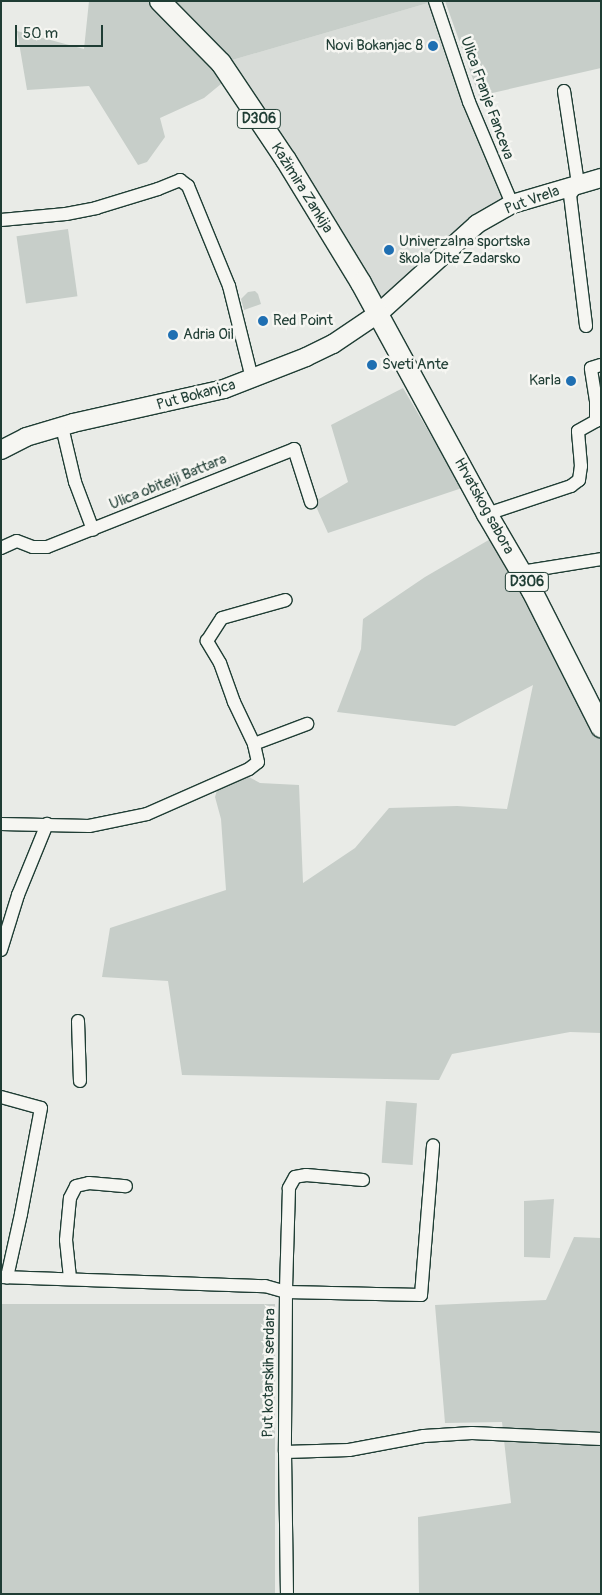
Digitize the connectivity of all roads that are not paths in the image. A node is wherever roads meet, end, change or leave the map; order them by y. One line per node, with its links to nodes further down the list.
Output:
1 (160, 1): 8 (main road, Kažimira Zankija / D306)
2 (435, 1): 6 (street, Ulica Franje Fanceva)
3 (564, 90): 5 (street)
4 (601, 178): 5 (main road, Put Vrela)
5 (578, 184): 6 (main road, Put Vrela); 9 (street)
6 (512, 204): 8 (main road, Put Vrela)
7 (1, 220): 11 (street)
8 (379, 313): 11 (main road, Put Bokanjca); 15 (main road, Hrvatskog sabora / D306)
9 (586, 326)
10 (601, 365): 15 (street)
11 (252, 378): 12 (main road, Put Bokanjca)
12 (62, 426): 13 (main road, Put Bokanjca); 16 (street)
13 (1, 450)
14 (311, 502): 16 (street, Ulica obitelji Battara)
15 (487, 514): 19 (main road, Hrvatskog sabora / D306)
16 (93, 530): 17 (street, Ulica obitelji Battara)
17 (1, 548)
18 (601, 559): 19 (street)
19 (521, 572): 22 (main road, Hrvatskog sabora / D306)
20 (286, 600): 23 (street)
21 (307, 724): 23 (street)
22 (601, 727)
23 (254, 744): 25 (street)
24 (1, 824): 25 (street)
25 (48, 824): 26 (street)
26 (1, 950)
27 (78, 1021): 28 (street)
28 (80, 1081)
29 (1, 1097): 33 (street)
30 (433, 1144): 35 (street)
31 (363, 1180): 35 (street)
32 (126, 1186): 34 (street)
33 (4, 1277): 34 (street, Put kotarskih serdara)
34 (70, 1278): 35 (street, Put kotarskih serdara)
35 (286, 1292): 37 (street, Put kotarskih serdara)
36 (601, 1440): 37 (street, Put kotarskih serdara)
37 (284, 1452): 38 (street)
38 (287, 1594)

